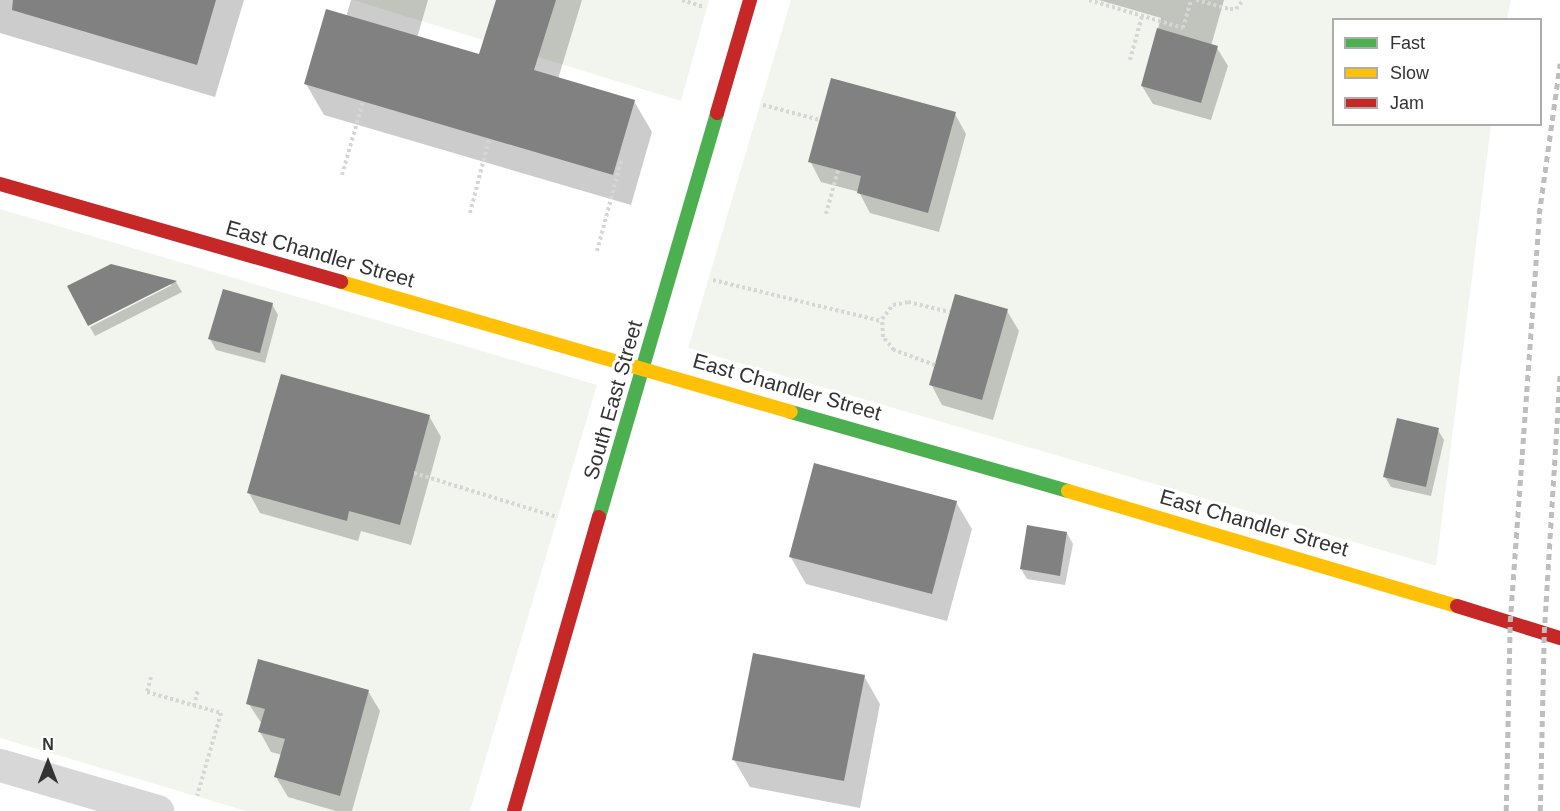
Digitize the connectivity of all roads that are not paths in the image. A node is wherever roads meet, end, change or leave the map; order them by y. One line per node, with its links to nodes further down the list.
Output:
1 (750, 0): 3 (street, South East Street)
2 (0, 184): 3 (street, East Chandler Street)
3 (644, 368): 4 (street, East Chandler Street); 7 (street, South East Street)
4 (1560, 638)
5 (0, 765): 6 (street)
6 (157, 811)
7 (514, 811)

